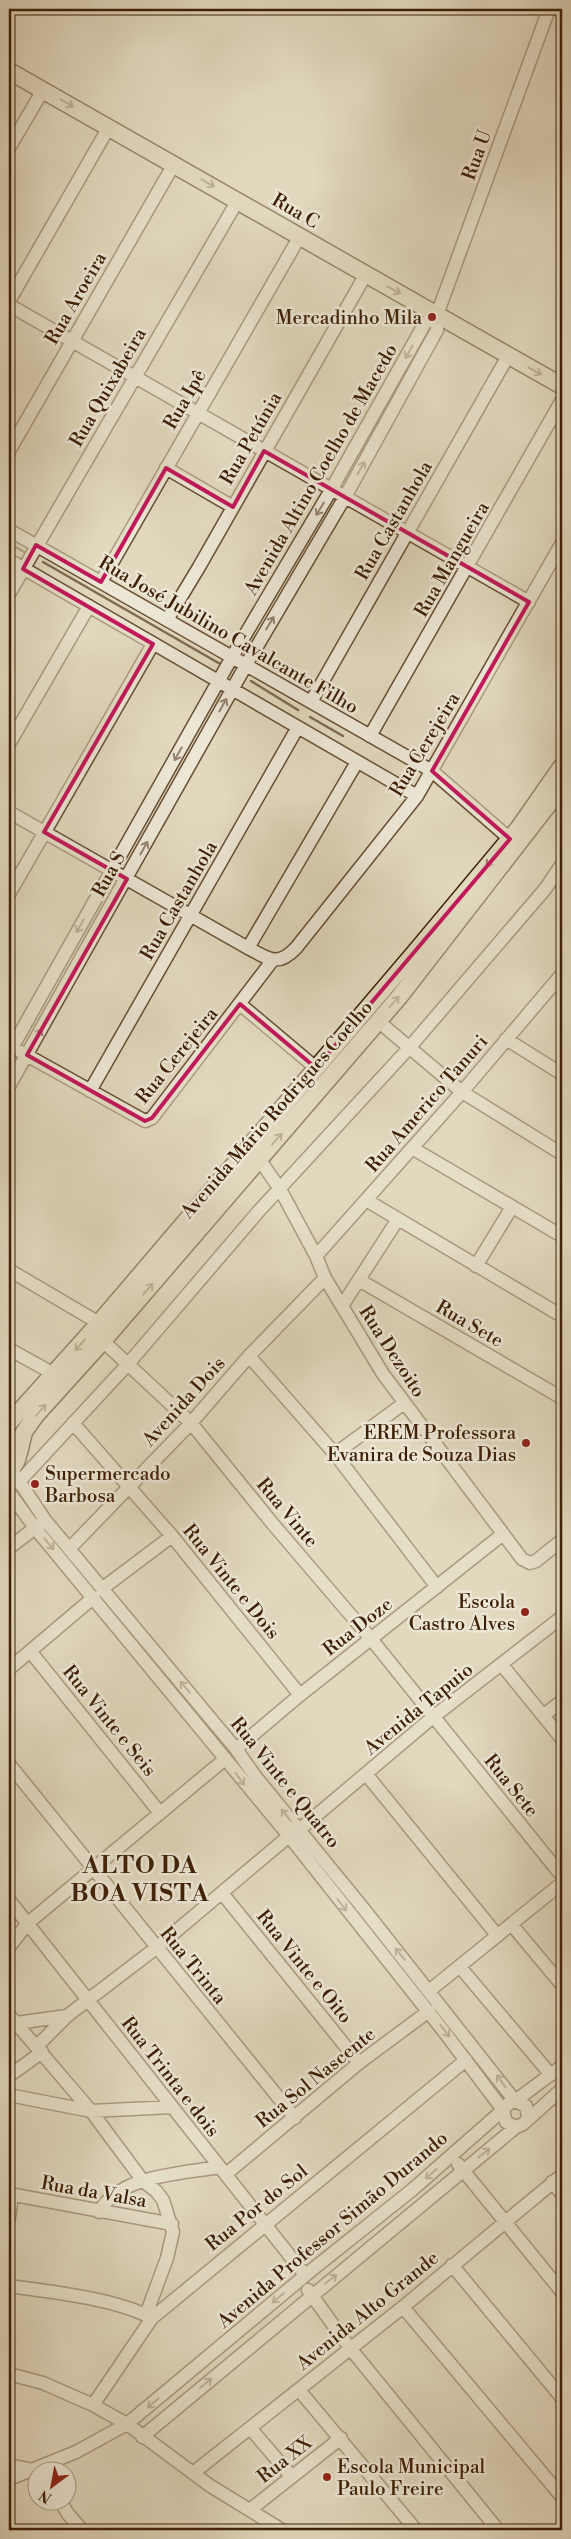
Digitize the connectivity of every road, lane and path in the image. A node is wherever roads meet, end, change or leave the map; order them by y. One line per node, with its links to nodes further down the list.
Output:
1 (549, 9): 12 (street, Rua U)
2 (9, 70): 3 (main road, Rua C)
3 (43, 90): 4 (main road, Rua C, one-way to 4); 5 (street)
4 (109, 127): 6 (main road, Rua C); 10 (street)
5 (9, 148)
6 (174, 164): 7 (main road, Rua C, one-way to 7); 13 (street, Rua Aroeira)
7 (238, 200): 8 (main road, Rua C); 15 (street, Rua Quixabeira)
8 (300, 236): 9 (main road, Rua C); 18 (street, Rua Ipê)
9 (366, 274): 12 (main road, Rua C, one-way to 12); 20 (street, Rua Petúnia)
10 (9, 301)
11 (9, 305): 13 (street)
12 (438, 314): 14 (main road, Rua C); 22 (street, Avenida Altino Coelho de Macedo, one-way to 22); 23 (street, Avenida Altino Coelho de Macedo, one-way to 12)
13 (72, 341): 15 (street); 19 (street, Rua Aroeira)
14 (508, 356): 16 (main road, Rua C, one-way to 16); 26 (street, Rua Castanhola)
15 (135, 376): 18 (street); 28 (street, Rua Quixabeira)
16 (562, 386)
17 (562, 400): 31 (street, Rua Mangueira)
18 (198, 413): 20 (street); 21 (street, Rua Ipê)
19 (9, 451)
20 (264, 451): 22 (street); 24 (street, Rua Petúnia)
21 (166, 468): 24 (street); 32 (street, Rua Ipê)
22 (331, 490): 23 (street); 38 (street, Avenida Altino Coelho de Macedo, one-way to 38)
23 (345, 497): 26 (street); 39 (street, Avenida Altino Coelho de Macedo, one-way to 23)
24 (233, 507): 36 (street, Rua Petúnia)
25 (9, 530): 28 (street, Rua José Jubilino Cavalcante Filho)
26 (407, 534): 31 (street); 42 (street, Rua Castanhola)
27 (562, 543): 34 (street, Rua Cerejeira)
28 (36, 545): 30 (street, Rua Quixabeira); 32 (street, Rua José Jubilino Cavalcante Filho)
29 (9, 560): 30 (street)
30 (23, 568): 33 (street, Rua Quixabeira); 35 (street)
31 (468, 568): 34 (street); 44 (street, Rua Mangueira)
32 (101, 582): 36 (street, Rua José Jubilino Cavalcante Filho)
33 (9, 594)
34 (529, 602): 48 (street, Rua Cerejeira)
35 (89, 606): 37 (street); 45 (street)
36 (167, 620): 38 (street, Rua José Jubilino Cavalcante Filho)
37 (153, 644): 40 (street); 52 (street)
38 (232, 657): 39 (street, Rua José Jubilino Cavalcante Filho); 40 (street, Avenida Altino Coelho de Macedo)
39 (246, 665): 41 (street, Avenida Altino Coelho de Macedo); 42 (street, Rua José Jubilino Cavalcante Filho)
40 (219, 681): 41 (street); 55 (street, Rua S, one-way to 55)
41 (232, 689): 43 (street); 56 (street, Rua S, one-way to 41)
42 (310, 702): 44 (street, Rua José Jubilino Cavalcante Filho)
43 (298, 726): 46 (street); 58 (street, Rua Castanhola)
44 (370, 736): 48 (street, Rua José Jubilino Cavalcante Filho)
45 (9, 744)
46 (357, 762): 50 (street); 59 (street)
47 (562, 766): 53 (main road, Avenida Mário Rodrigues Coelho)
48 (432, 771): 50 (street, Rua Cerejeira); 53 (street, Rua José Jubilino Cavalcante Filho)
49 (562, 787): 63 (main road, Avenida Mário Rodrigues Coelho, one-way to 49)
50 (418, 796): 60 (street, Rua Cerejeira)
51 (9, 812): 52 (street)
52 (44, 832): 55 (street); 57 (street)
53 (510, 839): 68 (main road, Avenida Mário Rodrigues Coelho, one-way to 68)
54 (562, 864): 65 (street)
55 (112, 871): 56 (street); 66 (street, Rua S, one-way to 66)
56 (126, 879): 58 (street); 67 (street, Rua S, one-way to 56)
57 (9, 894)
58 (191, 915): 59 (street); 71 (street, Rua Castanhola)
59 (248, 948): 60 (street)
60 (272, 961): 62 (street)
61 (562, 974): 64 (street, Rua Americo Tanuri)
62 (240, 1004): 68 (street); 71 (street, Rua Cerejeira)
63 (378, 1021): 65 (street); 75 (main road, Avenida Mário Rodrigues Coelho, one-way to 63)
64 (506, 1039): 69 (street); 72 (street, Rua Americo Tanuri)
65 (409, 1048): 72 (street); 76 (street)
66 (11, 1050): 67 (street)
67 (27, 1055): 70 (street, Rua S); 71 (street)
68 (316, 1068): 88 (main road, Avenida Mário Rodrigues Coelho)
69 (562, 1074)
70 (10, 1079)
71 (90, 1091)
72 (462, 1092): 73 (street, Rua Americo Tanuri); 74 (street)
73 (412, 1148): 77 (street, Rua Americo Tanuri); 78 (street)
74 (562, 1154)
75 (259, 1159): 76 (street, Rua Dezoito); 89 (main road, Avenida Mário Rodrigues Coelho, one-way to 75)
76 (280, 1189): 81 (street, Rua Dezoito); 92 (street)
77 (366, 1200): 79 (street); 81 (street, Rua Americo Tanuri)
78 (512, 1207): 80 (street); 82 (street)
79 (398, 1219): 82 (street); 85 (street)
80 (562, 1236)
81 (316, 1256): 84 (street, Rua Dezoito)
82 (476, 1266): 87 (street)
83 (9, 1270): 88 (street)
84 (325, 1278): 86 (street, Rua Dezoito); 91 (street, Avenida Dois)
85 (359, 1280): 86 (street); 94 (street, Rua Sete)
86 (342, 1306): 95 (street, Rua Dezoito)
87 (562, 1316)
88 (99, 1323): 93 (main road, Avenida Mário Rodrigues Coelho, one-way to 93)
89 (104, 1341): 92 (street, Rua Vinte); 100 (main road, Avenida Mário Rodrigues Coelho, one-way to 89)
90 (9, 1349): 93 (street)
91 (249, 1356): 98 (street, Avenida Dois); 101 (street)
92 (128, 1364): 97 (street); 98 (street, Rua Vinte)
93 (54, 1374): 96 (main road, Avenida Mário Rodrigues Coelho)
94 (562, 1398)
95 (403, 1404): 101 (street); 105 (street, Rua Dezoito)
96 (9, 1423)
97 (73, 1423): 102 (street); 103 (street, Rua Vinte e Dois)
98 (191, 1423): 103 (street, Avenida Dois); 113 (street, Rua Vinte)
99 (9, 1436): 100 (main road)
100 (19, 1452): 102 (main road, Avenida Mário Rodrigues Coelho)
101 (336, 1454): 110 (street)
102 (12, 1479): 104 (street, Rua Vinte e Quatro)
103 (128, 1487): 106 (street, Rua Vinte e Dois); 109 (street, Avenida Dois)
104 (40, 1524): 108 (street); 109 (street, Rua Vinte e Quatro); 111 (street, Rua Vinte e Quatro, one-way to 111)
105 (503, 1534): 107 (street, Rua Dezoito); 110 (street, Rua Doze)
106 (172, 1536): 111 (street); 117 (street, Rua Vinte e Dois)
107 (562, 1540)
108 (9, 1548)
109 (69, 1549): 111 (street, Rua Vinte e Quatro)
110 (437, 1587): 113 (street, Rua Doze)
111 (98, 1593): 114 (street); 122 (street, Rua Vinte e Quatro, one-way to 111); 123 (street, Rua Vinte e Quatro)
112 (562, 1617): 115 (street, Avenida Tapuio)
113 (372, 1640): 117 (street, Rua Doze); 120 (street, Rua Vinte)
114 (30, 1651): 116 (street); 126 (street, Rua Vinte e Seis)
115 (502, 1665): 119 (street); 120 (street, Avenida Tapuio)
116 (9, 1669)
117 (300, 1695): 122 (street, Rua Doze)
118 (562, 1701): 119 (street)
119 (544, 1716): 121 (street)
120 (433, 1717): 125 (street, Avenida Tapuio); 130 (street, Rua Sete)
121 (562, 1738)
122 (236, 1749): 127 (street, Rua Vinte e Quatro, one-way to 122)
123 (225, 1759): 126 (street); 127 (street, Rua Vinte e Quatro, one-way to 127)
124 (9, 1764): 129 (street, Rua Trinta)
125 (366, 1774): 127 (street, Avenida Tapuio); 136 (street)
126 (160, 1813): 129 (street)
127 (294, 1833): 128 (street, Rua Vinte e Quatro); 132 (street, Avenida Tapuio)
128 (305, 1848): 141 (street, Rua Vinte e Quatro, one-way to 128); 143 (street, Rua Vinte e Quatro, one-way to 143)
129 (94, 1869): 134 (street); 138 (street, Rua Trinta)
130 (562, 1876)
131 (562, 1883): 135 (street)
132 (222, 1893): 138 (street, Avenida Tapuio); 148 (street, Rua Vinte e Oito)
133 (9, 1900): 134 (street, Rua Trinta e dois)
134 (28, 1924): 137 (street); 142 (street, Rua Trinta e dois)
135 (512, 1925): 136 (street); 140 (street)
136 (497, 1935): 139 (street)
137 (9, 1947)
138 (156, 1948): 142 (street, Avenida Tapuio); 160 (street, Rua Trinta)
139 (460, 1967): 141 (street); 152 (street)
140 (562, 1985)
141 (429, 1991): 149 (street, Rua Vinte e Quatro)
142 (88, 2000): 144 (street, Avenida Tapuio); 157 (street, Rua Trinta e dois)
143 (429, 2011): 147 (street, Rua Vinte e Quatro, one-way to 147); 148 (street, Rua Sol Nascente)
144 (67, 2016): 145 (street); 146 (street, Avenida Tapuio)
145 (12, 2019): 146 (street)
146 (39, 2049): 153 (street, Avenida Tapuio); 159 (street)
147 (466, 2060): 151 (street, Rua Vinte e Quatro); 173 (street, Rua Por do Sol)
148 (359, 2063): 160 (street, Rua Sol Nascente)
149 (487, 2063): 151 (street); 156 (street, Rua Vinte e Quatro, one-way to 149)
150 (562, 2066): 152 (street, Avenida Professor Simão Durando)
151 (475, 2073): 158 (street, Rua Vinte e Quatro)
152 (551, 2075): 156 (street, Avenida Professor Simão Durando)
153 (9, 2076)
154 (562, 2089): 161 (street, Avenida Professor Simão Durando)
155 (9, 2095): 159 (street)
156 (515, 2101): 158 (street, Avenida Professor Simão Durando); 161 (street, Rua Vinte e Quatro)
157 (172, 2107): 159 (street); 164 (street, Rua Trinta e dois)
158 (504, 2110): 162 (street, Rua Vinte e Quatro); 163 (street, Avenida Professor Simão Durando)
159 (91, 2111): 167 (street)
160 (295, 2118): 164 (street, Rua Sol Nascente)
161 (528, 2118): 162 (street, Avenida Professor Simão Durando)
162 (516, 2126): 165 (street, Avenida Professor Simão Durando, one-way to 162)
163 (465, 2144): 165 (street); 176 (street, Avenida Professor Simão Durando, one-way to 176)
164 (222, 2170): 167 (street); 173 (street, Rua Trinta e dois)
165 (464, 2170): 172 (street); 179 (street, Avenida Professor Simão Durando, one-way to 165)
166 (557, 2178): 168 (street); 172 (street, Avenida Alto Grande)
167 (143, 2181): 170 (street); 174 (street)
168 (562, 2194)
169 (10, 2195): 170 (street, Rua da Valsa); 171 (street)
170 (98, 2212): 174 (street, Rua da Valsa)
171 (9, 2218)
172 (505, 2221): 175 (street, Avenida Alto Grande); 178 (street)
173 (266, 2223): 176 (street, Rua Trinta e dois); 181 (street, Rua Por do Sol)
174 (172, 2224): 181 (street)
175 (452, 2265): 180 (street, Avenida Alto Grande); 185 (street)
176 (303, 2277): 179 (street, Rua Trinta e dois); 187 (street, Avenida Professor Simão Durando, one-way to 187)
177 (9, 2286): 181 (street)
178 (562, 2292)
179 (311, 2295): 182 (street, Rua Trinta e dois); 189 (street, Avenida Professor Simão Durando, one-way to 179)
180 (403, 2307): 182 (street, Avenida Alto Grande); 198 (street)
181 (149, 2316): 186 (street, Rua Por do Sol)
182 (350, 2348): 184 (street, Avenida Alto Grande); 204 (street, Rua Trinta e dois)
183 (9, 2374): 186 (street)
184 (299, 2390): 188 (street, Avenida Alto Grande); 190 (street)
185 (562, 2398)
186 (93, 2405): 187 (street)
187 (127, 2424): 189 (street); 191 (street, Avenida Professor Simão Durando)
188 (250, 2428): 194 (street, Avenida Alto Grande); 196 (street)
189 (142, 2437): 194 (street)
190 (341, 2438): 196 (street, Rua XX); 201 (street)
191 (56, 2462)
192 (9, 2465): 193 (street)
193 (28, 2470)
194 (194, 2473): 199 (street)
195 (28, 2474): 197 (street, Avenida Professor Simão Durando)
196 (292, 2477): 199 (street, Rua XX)
197 (9, 2479)
198 (562, 2497)
199 (251, 2509): 203 (street)
200 (67, 2512): 202 (street)
201 (412, 2529)
202 (82, 2530)
203 (282, 2530)
204 (498, 2530)

